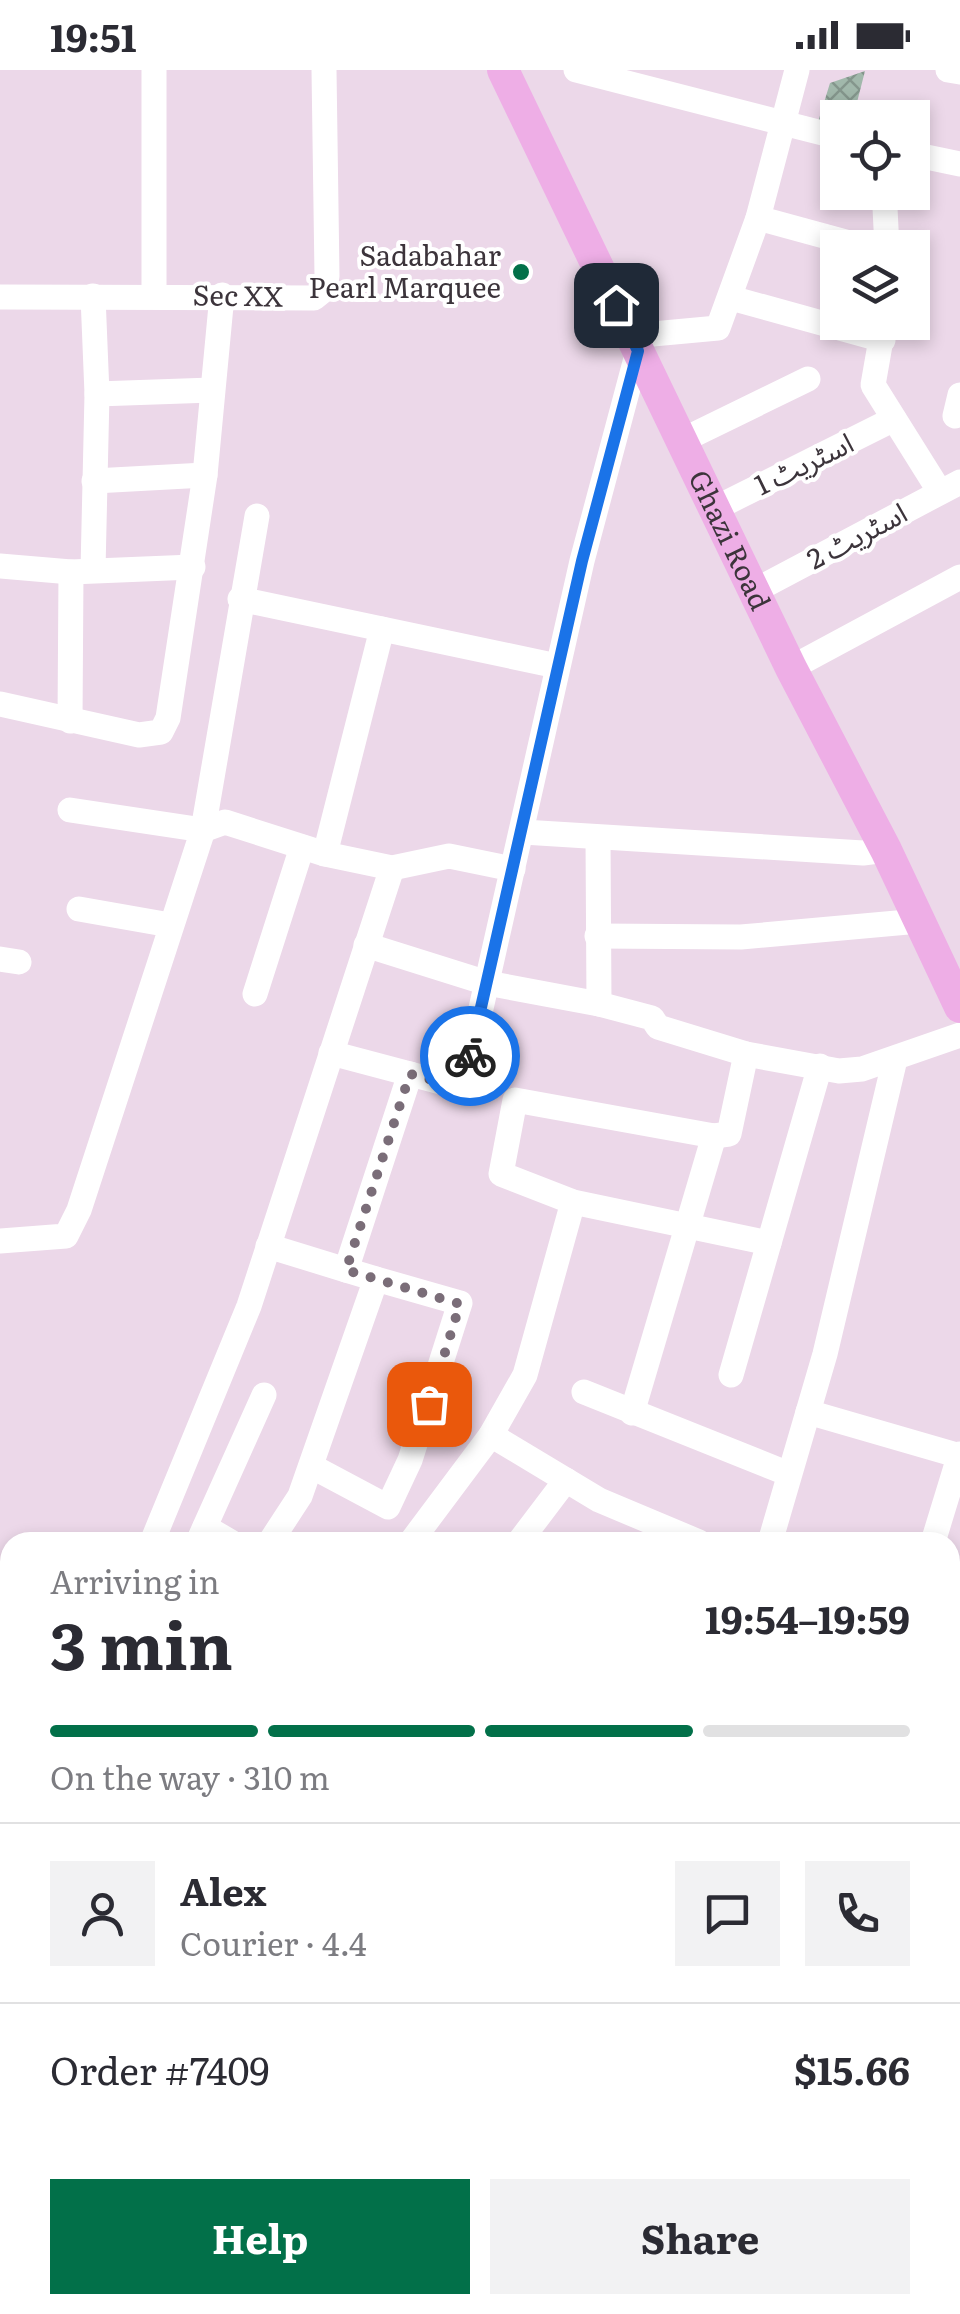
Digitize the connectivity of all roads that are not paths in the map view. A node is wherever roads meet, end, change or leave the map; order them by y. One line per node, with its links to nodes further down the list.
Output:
1 (154, 70): 14 (street, Sec XX)
2 (324, 70): 15 (street, Sec XX)
3 (504, 70): 21 (main road, Ghazi Road)
4 (576, 70): 8 (street)
5 (797, 70): 8 (street)
6 (948, 70): 7 (street)
7 (960, 72)
8 (784, 126): 9 (street); 12 (street)
9 (820, 134)
10 (930, 158): 11 (street)
11 (960, 164)
12 (758, 218): 13 (street); 18 (street)
13 (820, 235)
14 (154, 294): 15 (street, Sec XX); 17 (street)
15 (222, 295): 23 (street)
16 (0, 296): 17 (street)
17 (93, 296): 24 (street)
18 (731, 298): 19 (street); 21 (street)
19 (820, 317)
20 (881, 340): 25 (street)
21 (635, 344): 26 (main road, Ghazi Road); 39 (street)
22 (808, 379): 26 (street)
23 (212, 390): 24 (street); 27 (street)
24 (97, 394): 28 (street)
25 (894, 419): 29 (street); 30 (street, اسٹریٹ 1)
26 (681, 441): 30 (main road, Ghazi Road)
27 (205, 475): 28 (street); 33 (street)
28 (94, 481): 34 (street)
29 (950, 487): 36 (street, اسٹریٹ 2)
30 (714, 509): 36 (main road, Ghazi Road)
31 (257, 516): 37 (street)
32 (0, 566): 34 (street)
33 (193, 567): 34 (street); 42 (street)
34 (82, 571): 42 (street)
35 (954, 585): 40 (street)
36 (754, 591): 40 (main road, Ghazi Road)
37 (240, 599): 38 (street); 44 (street)
38 (382, 629): 39 (street); 48 (street)
39 (557, 666): 45 (street)
40 (791, 668): 47 (main road, Ghazi Road)
41 (0, 704): 42 (street)
42 (70, 720)
43 (70, 810): 44 (street)
44 (202, 830): 48 (street); 53 (street)
45 (523, 832): 46 (street); 50 (street)
46 (598, 838): 47 (street); 54 (street)
47 (886, 850): 52 (main road, Ghazi Road)
48 (313, 851): 49 (street); 57 (street)
49 (392, 868): 50 (street); 55 (street)
50 (513, 869): 56 (street)
51 (79, 909): 53 (street)
52 (920, 922): 54 (street); 59 (main road, Ghazi Road)
53 (170, 925): 69 (street)
54 (597, 936): 58 (street)
55 (366, 945): 56 (street); 61 (street)
56 (487, 983): 58 (street); 65 (street)
57 (255, 994)
58 (600, 1004): 62 (street)
59 (960, 1007)
60 (960, 1035): 63 (street)
61 (331, 1053): 65 (street); 71 (street)
62 (746, 1054): 64 (street); 66 (street)
63 (895, 1058): 64 (street); 77 (street)
64 (820, 1066): 70 (street)
65 (410, 1074): 72 (street)
66 (714, 1136): 67 (street); 68 (street)
67 (573, 1202): 68 (street); 79 (street)
68 (689, 1225): 70 (street); 78 (street)
69 (0, 1241)
70 (769, 1243): 74 (street)
71 (268, 1246): 72 (street); 84 (street)
72 (346, 1270): 73 (street)
73 (376, 1279): 81 (street); 81 (street)
74 (731, 1375)
75 (584, 1392): 78 (street)
76 (264, 1395): 85 (street)
77 (808, 1412): 80 (street); 82 (street)
78 (632, 1413): 82 (street)
79 (490, 1435): 83 (street); 87 (street)
80 (960, 1455): 91 (street)
81 (311, 1466): 86 (street)
82 (789, 1474): 90 (street)
83 (566, 1480): 88 (street); 89 (street)
84 (156, 1532)
85 (203, 1532)
86 (277, 1532)
87 (419, 1532)
88 (527, 1532)
89 (675, 1532)
90 (773, 1532)
91 (936, 1532)

